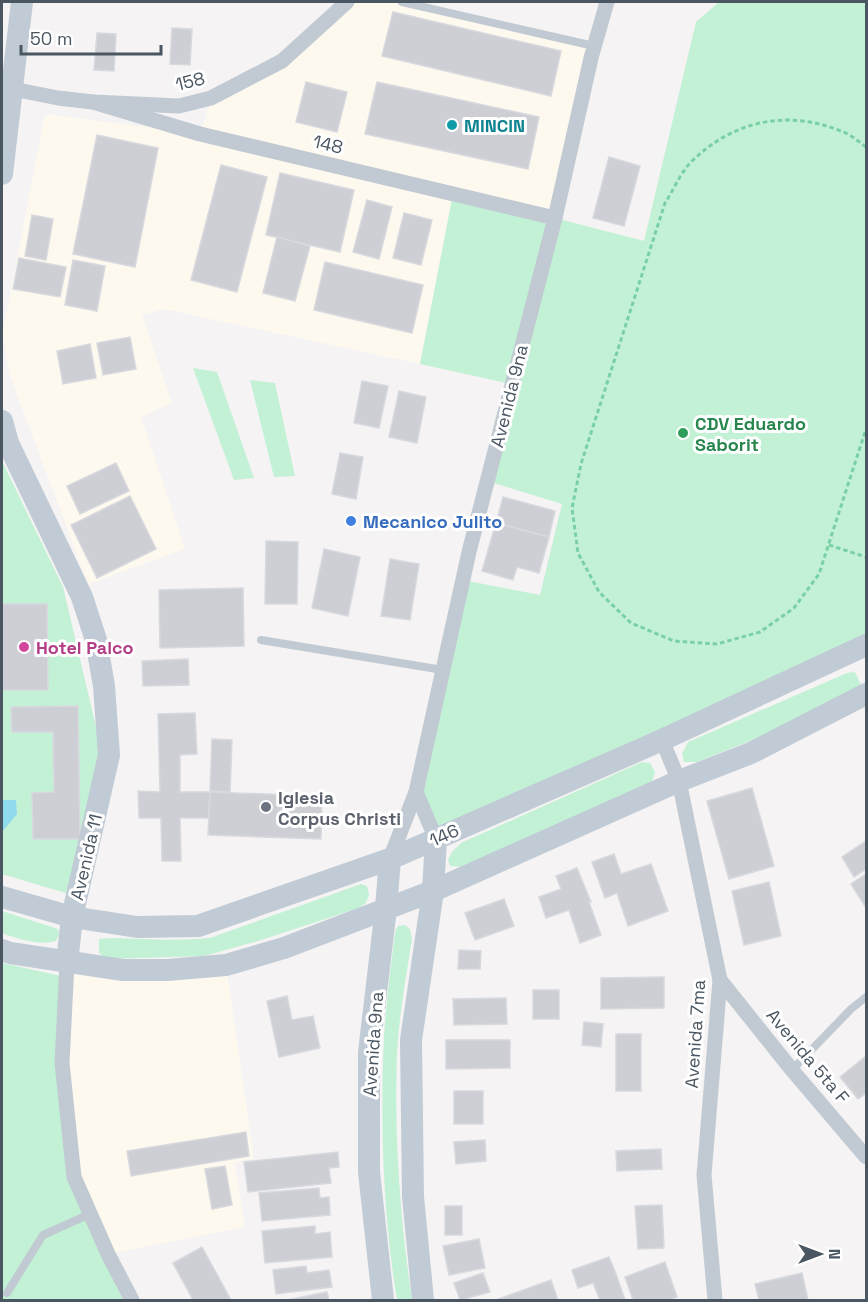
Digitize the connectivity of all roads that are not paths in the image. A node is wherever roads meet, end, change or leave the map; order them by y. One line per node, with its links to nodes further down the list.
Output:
1 (22, 2): 6 (main road)
2 (347, 2): 7 (street, 158)
3 (402, 2): 5 (lane)
4 (607, 2): 5 (street, Avenida 9na)
5 (594, 46): 9 (street, Avenida 9na)
6 (13, 89): 7 (street, 158); 8 (main road)
7 (93, 102): 9 (street, 148)
8 (2, 174)
9 (555, 218): 13 (street, Avenida 9na)
10 (2, 421): 23 (main road, Avenida 11)
11 (261, 640): 13 (lane)
12 (866, 645): 15 (main road, 146)
13 (443, 670): 17 (street, Avenida 9na)
14 (867, 693): 16 (main road)
15 (662, 740): 16 (street, Avenida 7ma); 18 (main road, 146)
16 (679, 781): 20 (main road); 26 (street, Avenida 7ma)
17 (416, 792): 18 (street, Avenida 9na); 19 (street, Avenida 9na)
18 (436, 838): 19 (main road, 146); 20 (main road, Avenida 9na)
19 (390, 859): 22 (main road, Avenida 9na); 23 (main road, 146)
20 (433, 891): 22 (main road); 34 (main road, Avenida 9na)
21 (2, 897): 23 (main road, 146)
22 (386, 908): 25 (main road); 33 (main road, Avenida 9na)
23 (72, 917): 25 (main road, Avenida 11)
24 (2, 950): 25 (main road)
25 (67, 963): 30 (street, Avenida 11)
26 (720, 980): 28 (street, Avenida 5ta F); 35 (street, Avenida 7ma)
27 (867, 997): 28 (lane)
28 (792, 1070): 29 (street, Avenida 5ta F)
29 (867, 1157)
30 (90, 1214): 31 (lane); 32 (street, Avenida 11)
31 (7, 1293)
32 (132, 1300)
33 (383, 1300)
34 (423, 1300)
35 (715, 1300)

